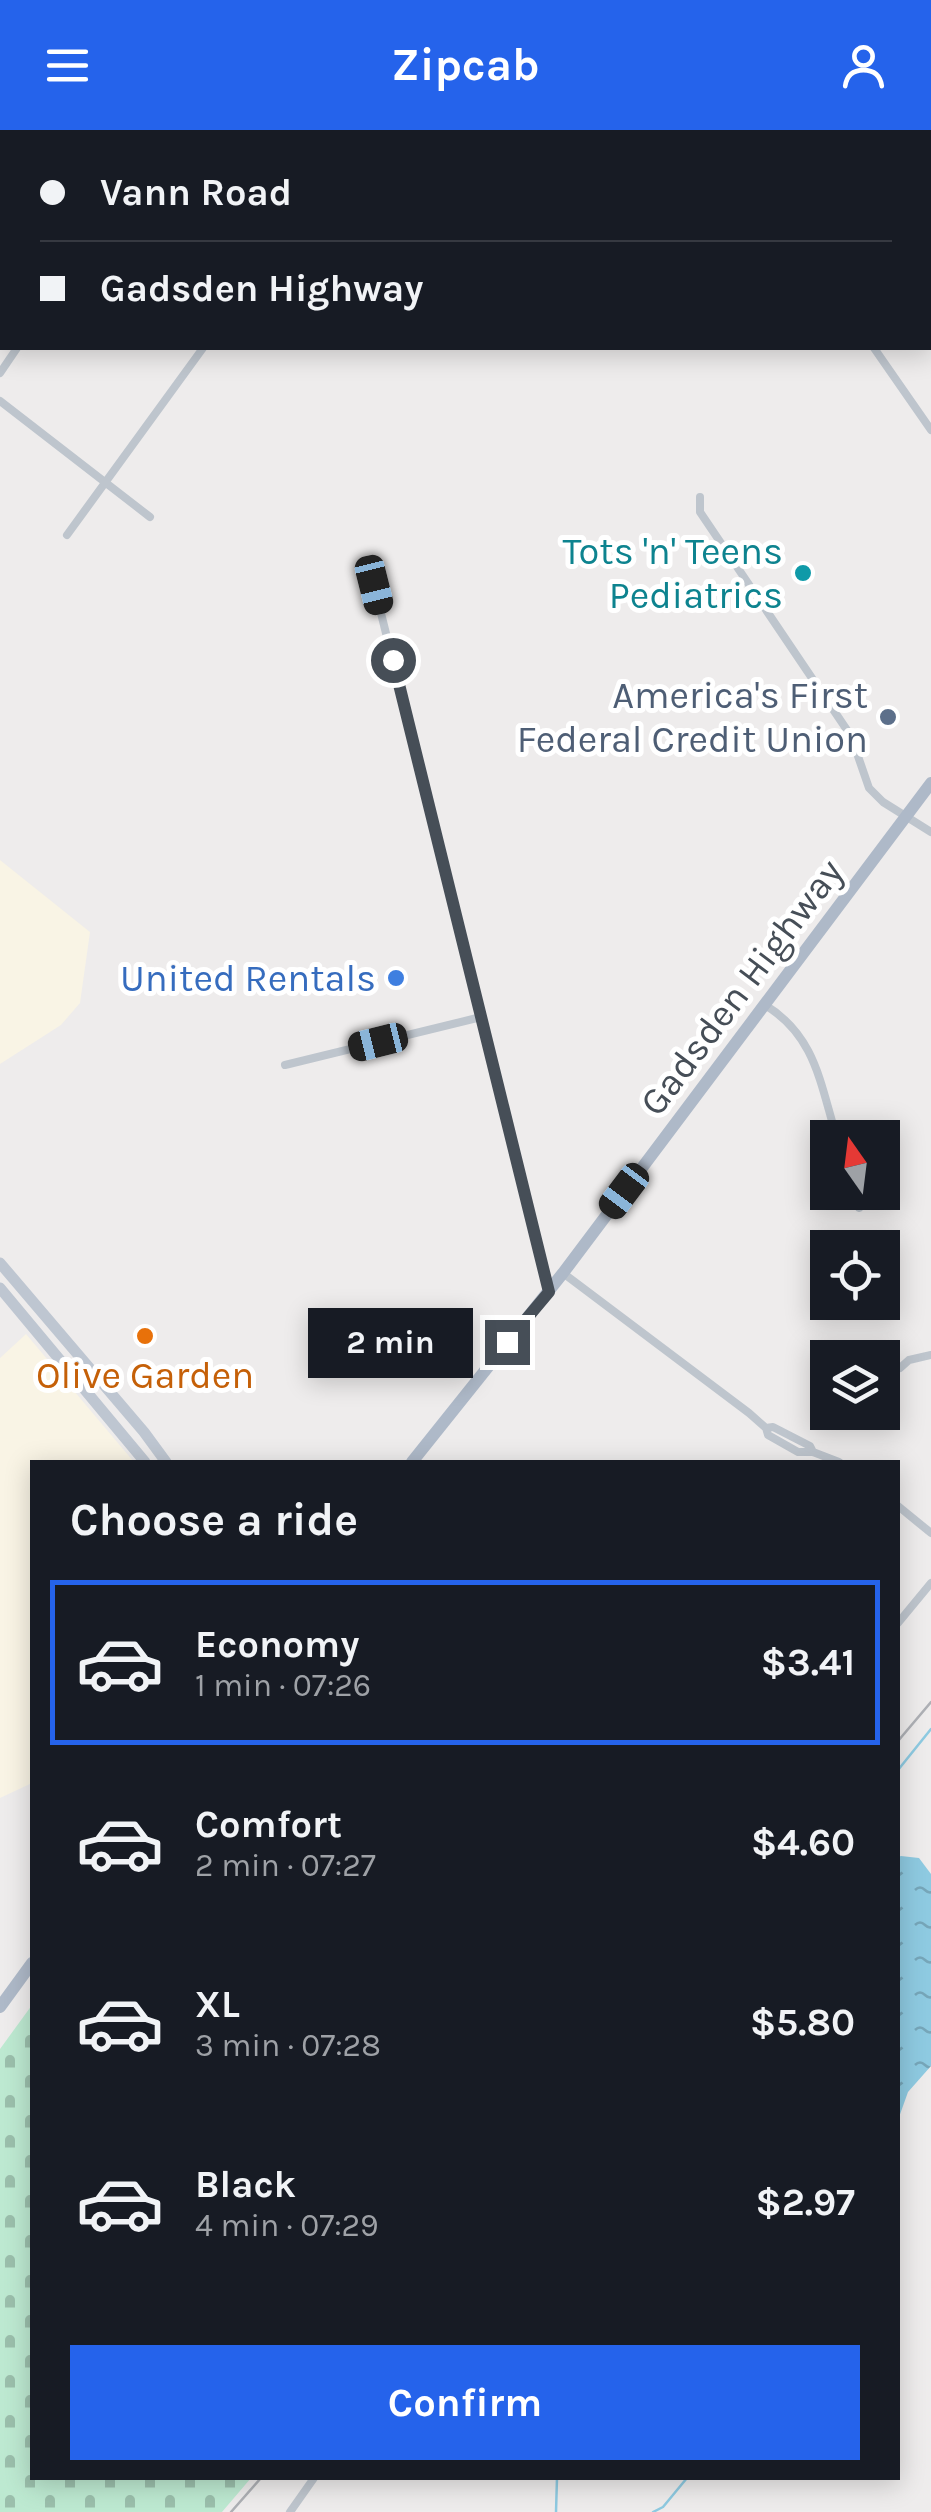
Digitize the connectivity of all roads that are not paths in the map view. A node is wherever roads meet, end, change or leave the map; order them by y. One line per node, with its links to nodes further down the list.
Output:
1 (15, 350): 4 (street)
2 (202, 350): 7 (street)
3 (875, 350): 6 (street)
4 (0, 373)
5 (0, 401): 7 (street)
6 (931, 430)
7 (105, 485): 9 (street); 10 (street)
8 (700, 497): 13 (street)
9 (150, 517)
10 (67, 535)
11 (374, 585): 16 (street)
12 (931, 783): 13 (main road, Gadsden Highway)
13 (905, 817): 14 (street); 15 (main road, Gadsden Highway)
14 (931, 832)
15 (765, 1005): 18 (street); 20 (main road, Gadsden Highway)
16 (481, 1016): 17 (street); 22 (street)
17 (285, 1065)
18 (831, 1120)
19 (0, 1263): 26 (street)
20 (564, 1273): 22 (main road, Gadsden Highway); 28 (street)
21 (0, 1288): 25 (street)
22 (549, 1292): 27 (main road, Gadsden Highway)
23 (931, 1354): 24 (street)
24 (900, 1368)
25 (143, 1460)
26 (165, 1460)
27 (414, 1460)
28 (834, 1460)
29 (900, 1508): 30 (street)
30 (931, 1533)
31 (931, 1583): 32 (street)
32 (900, 1622)
33 (30, 1966): 34 (main road)
34 (0, 2008)
35 (313, 2480): 36 (street)
36 (290, 2512)

